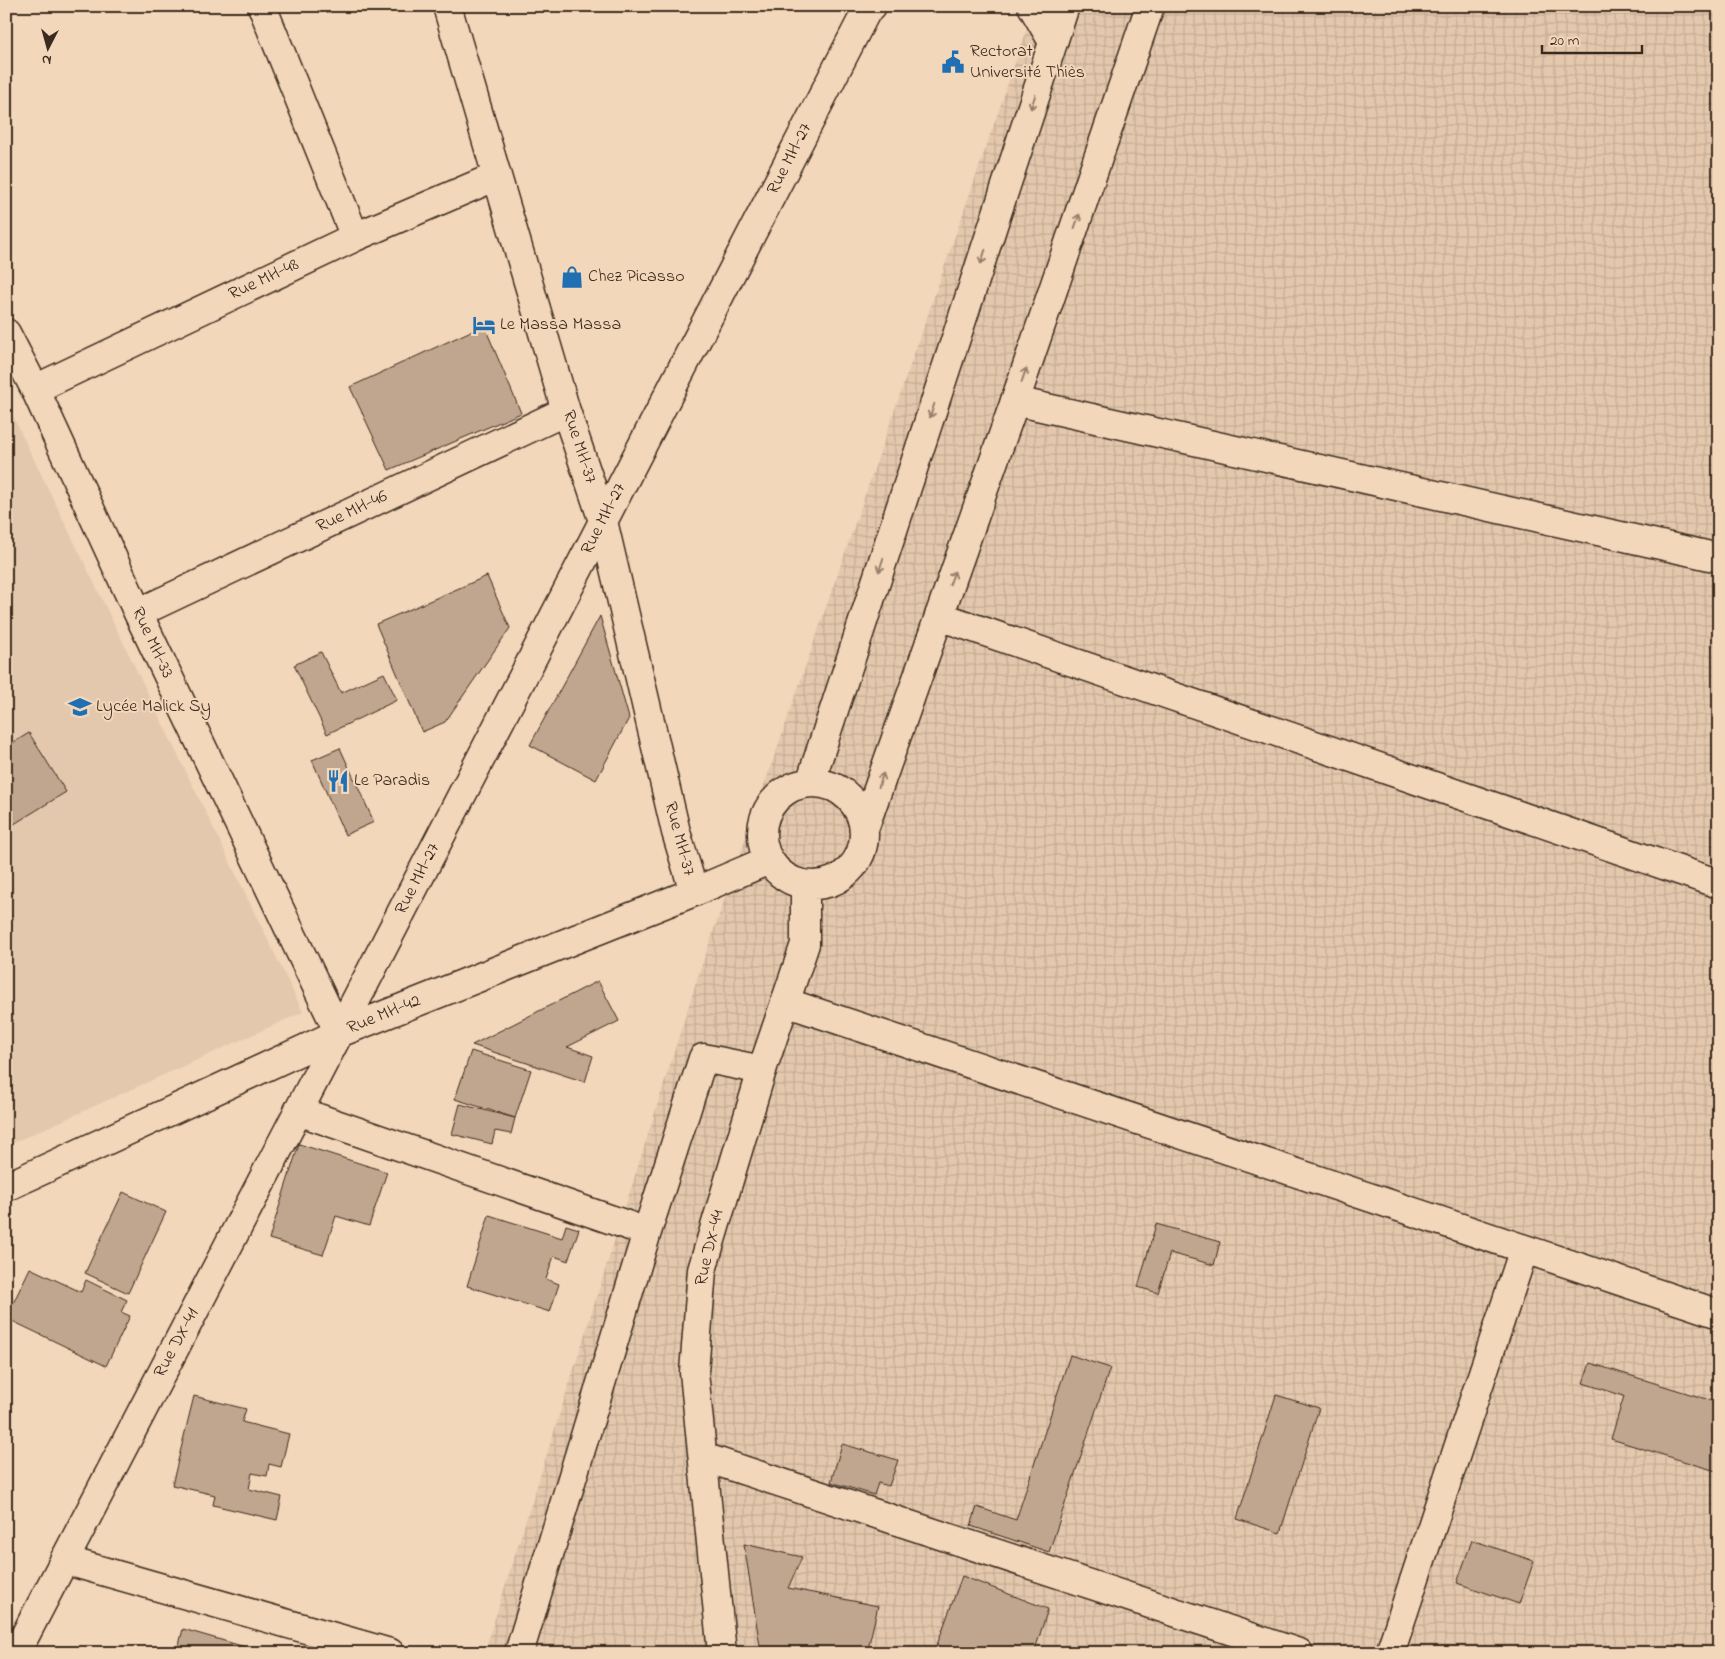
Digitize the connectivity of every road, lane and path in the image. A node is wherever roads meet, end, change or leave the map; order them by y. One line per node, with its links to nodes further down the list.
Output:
1 (262, 6): 9 (street)
2 (447, 6): 8 (street, Rue MH-37)
3 (872, 6): 14 (street, Rue MH-27)
4 (1032, 6): 7 (street)
5 (1065, 6): 7 (street)
6 (1150, 6): 12 (street, one-way to 6)
7 (1053, 42): 18 (street, one-way to 18)
8 (497, 176): 9 (street, Rue MH-48); 13 (street, Rue MH-37)
9 (355, 237): 11 (street, Rue MH-48)
10 (6, 332): 11 (street, Rue MH-33)
11 (35, 389): 16 (street, Rue MH-33)
12 (1015, 401): 15 (street); 17 (street, one-way to 12)
13 (566, 411): 14 (street, Rue MH-37); 16 (street, Rue MH-46)
14 (603, 521): 23 (street, Rue MH-37); 25 (street, Rue MH-27)
15 (1719, 558)
16 (138, 612): 25 (street, Rue MH-33)
17 (939, 616): 19 (street, one-way to 17); 22 (street)
18 (810, 783): 19 (street); 20 (street)
19 (865, 826): 21 (street)
20 (769, 860): 21 (street); 23 (street, Rue MH-42)
21 (805, 884): 24 (street, Rue DX-44)
22 (1719, 884)
23 (694, 892): 25 (street, Rue MH-42)
24 (785, 1002): 26 (street, Rue DX-44); 30 (street)
25 (339, 1034): 27 (street, Rue DX-41); 28 (street, Rue MH-42)
26 (762, 1070): 29 (street); 32 (street, Rue DX-44)
27 (298, 1111): 29 (street); 33 (street, Rue DX-41)
28 (6, 1187)
29 (647, 1232): 36 (street)
30 (1524, 1249): 31 (street); 39 (street)
31 (1719, 1314)
32 (703, 1456): 37 (street, Rue DX-44); 38 (street)
33 (64, 1560): 34 (street, Rue DX-41); 35 (street)
34 (16, 1653)
35 (390, 1653)
36 (519, 1653)
37 (722, 1653)
38 (1299, 1653)
39 (1390, 1653)

